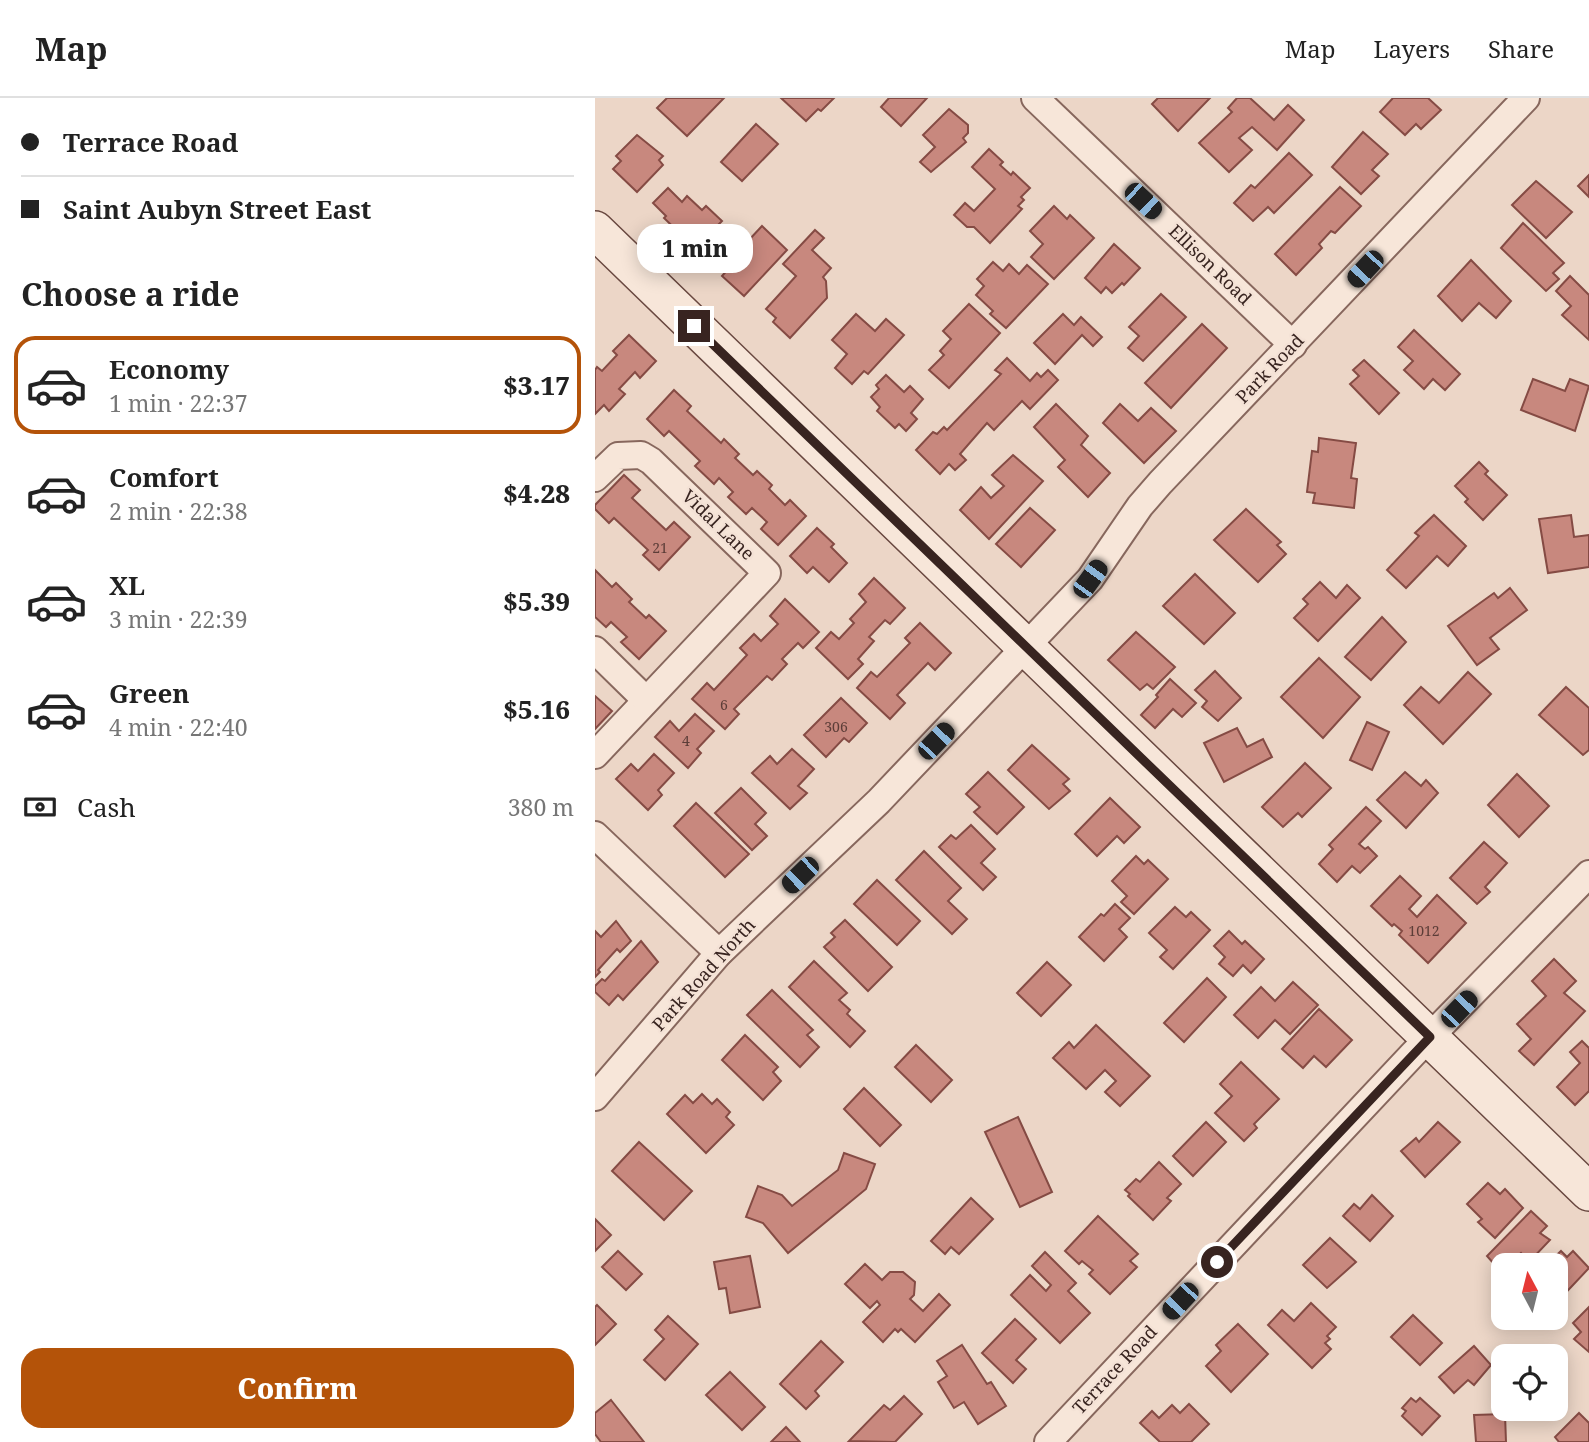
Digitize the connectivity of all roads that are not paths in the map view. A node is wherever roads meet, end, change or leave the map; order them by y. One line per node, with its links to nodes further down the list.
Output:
1 (1035, 98): 4 (street, Ellison Road)
2 (1526, 98): 4 (street, Park Road)
3 (595, 230): 6 (main road)
4 (1293, 345): 6 (street, Park Road)
5 (595, 478): 8 (street, Vidal Lane)
6 (1025, 648): 12 (street, Park Road North); 13 (main road)
7 (595, 650): 8 (street)
8 (646, 700): 9 (street, Vidal Lane)
9 (595, 755)
10 (595, 835): 12 (street)
11 (1589, 874): 13 (street, Terrace Road)
12 (719, 953): 14 (street, Park Road North)
13 (1430, 1037): 15 (main road); 16 (street, Terrace Road)
14 (595, 1097)
15 (1589, 1192)
16 (1048, 1442)

